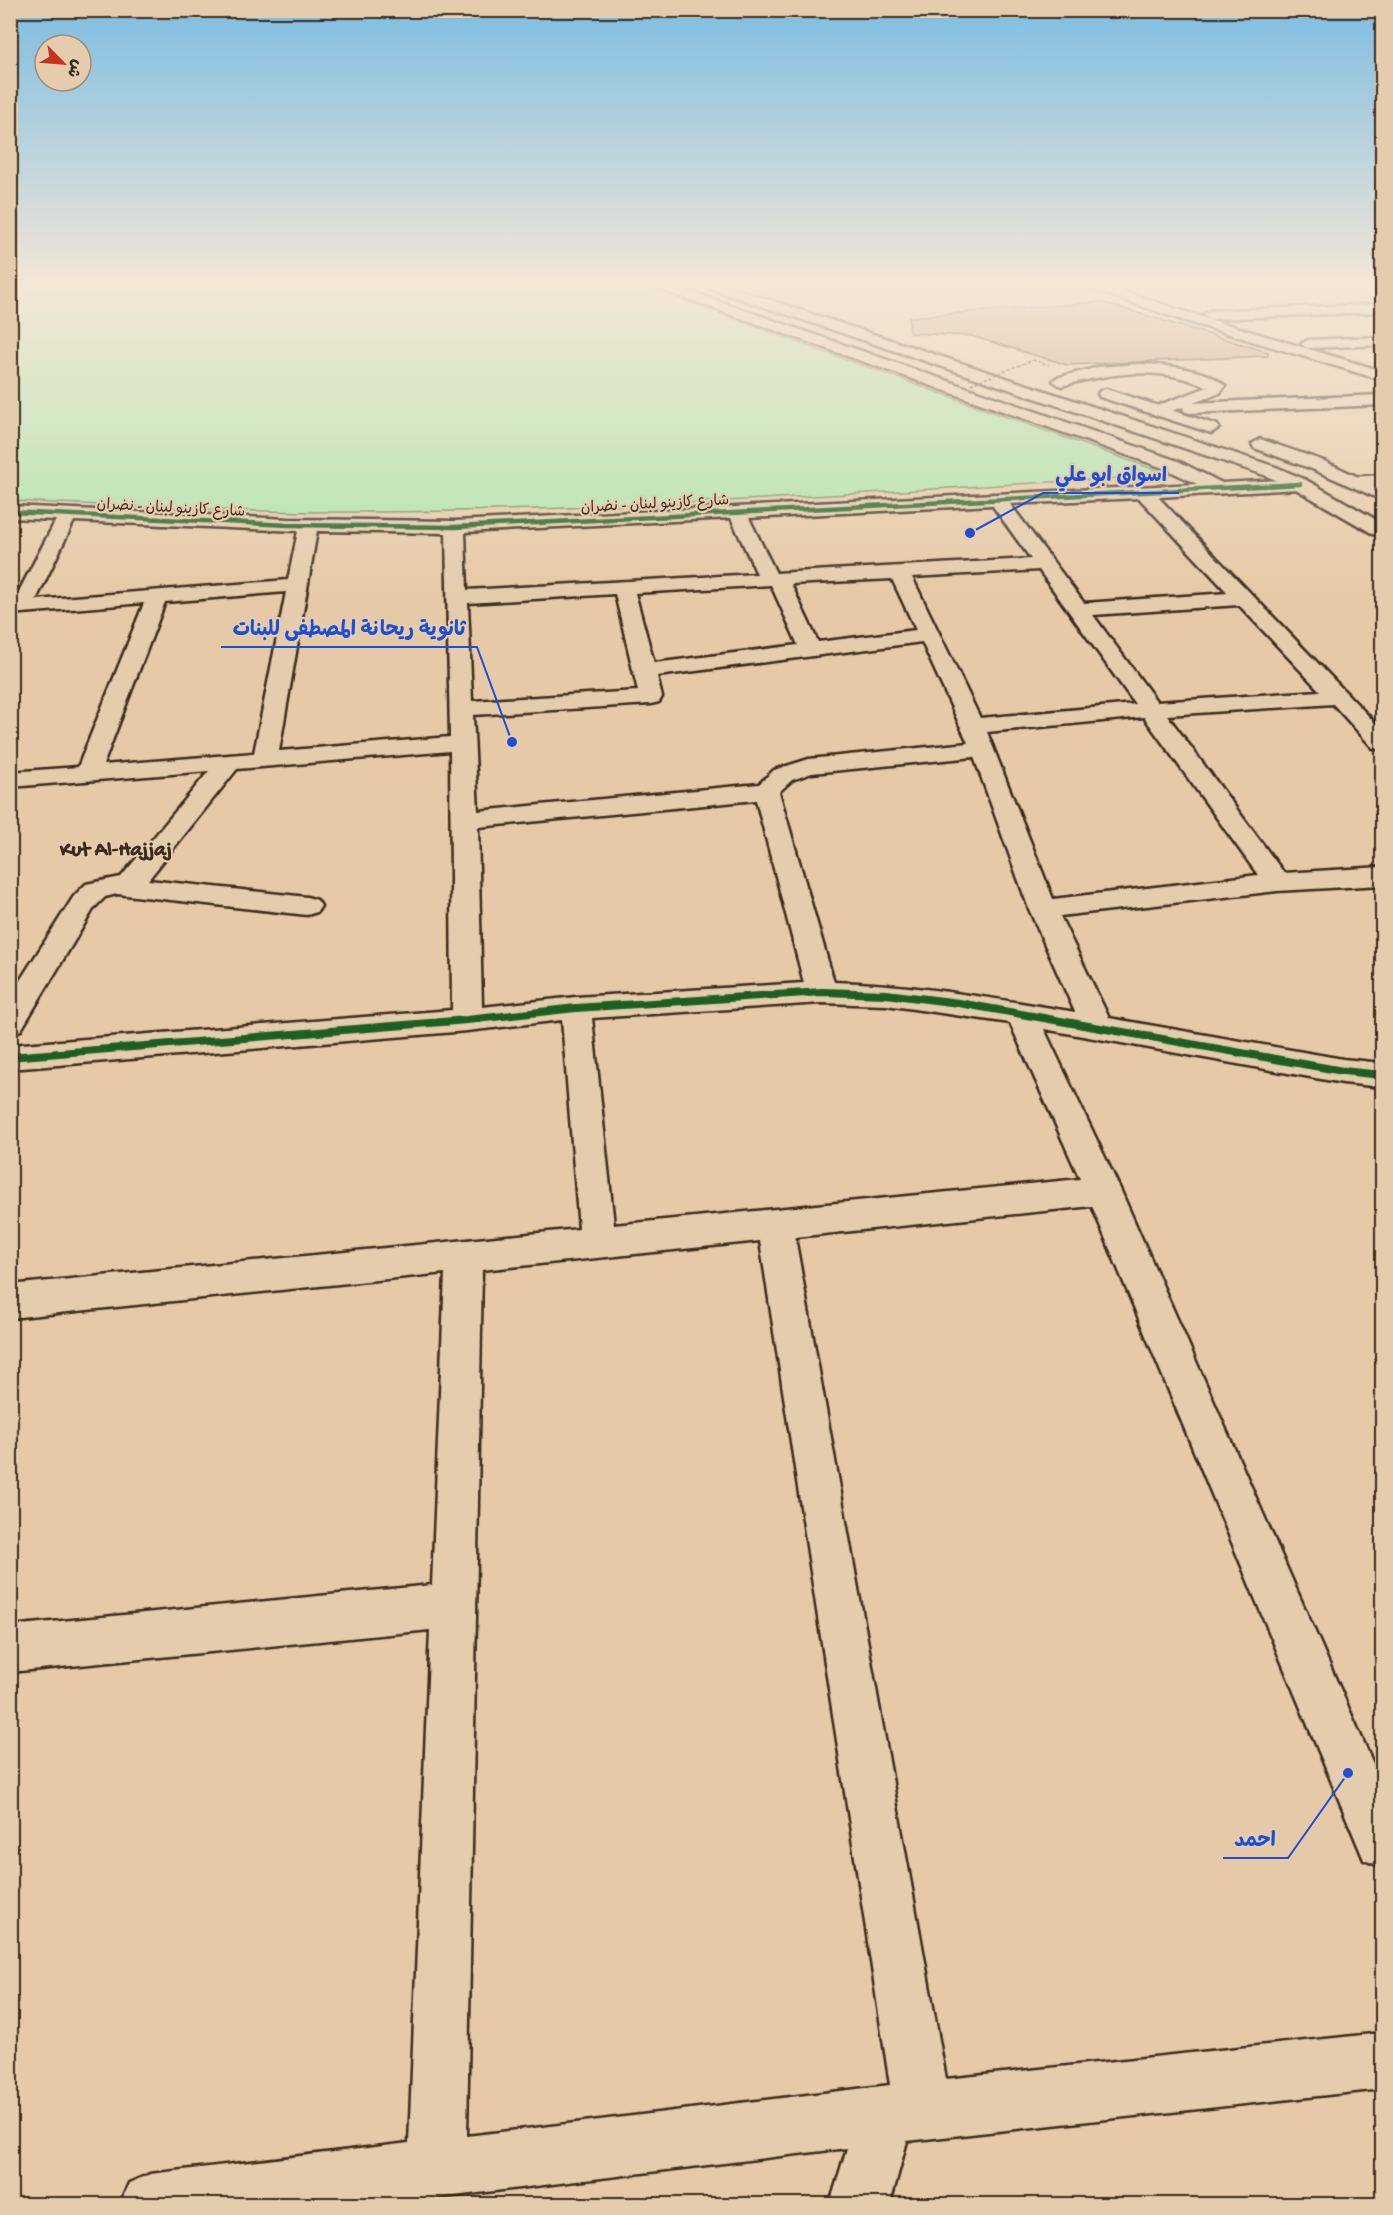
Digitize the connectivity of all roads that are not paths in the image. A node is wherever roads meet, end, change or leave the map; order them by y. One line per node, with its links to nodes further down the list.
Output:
1 (954, 387): 12 (street)
2 (1019, 387): 11 (street)
3 (1082, 387): 6 (street)
4 (1216, 387): 6 (street)
5 (1383, 400): 6 (street)
6 (1164, 412): 7 (street)
7 (1222, 431)
8 (1244, 439): 10 (street)
9 (1383, 480): 10 (street)
10 (1357, 481): 14 (street)
11 (1300, 484): 12 (street, شارع كازينو لبنان - نضران); 21 (street)
12 (1220, 488): 13 (street, شارع كازينو لبنان - نضران)
13 (1144, 492): 15 (street, شارع كازينو لبنان - نضران); 29 (street)
14 (1383, 495)
15 (998, 500): 17 (street, شارع كازينو لبنان - نضران); 22 (street)
16 (10, 512): 18 (street, شارع كازينو لبنان - نضران)
17 (738, 513): 19 (street, شارع كازينو لبنان - نضران); 24 (street)
18 (68, 515): 20 (street, شارع كازينو لبنان - نضران); 30 (street)
19 (455, 526): 20 (street, شارع كازينو لبنان - نضران); 28 (street)
20 (308, 527): 25 (street)
21 (1383, 531)
22 (1044, 564): 23 (street); 31 (street)
23 (899, 572): 24 (street); 32 (street)
24 (774, 579): 26 (street); 33 (street)
25 (297, 585): 27 (street); 42 (street)
26 (624, 588): 28 (street); 34 (street)
27 (157, 597): 30 (street); 44 (street)
28 (457, 597): 36 (street)
29 (1244, 598): 31 (street); 35 (street)
30 (16, 607)
31 (1078, 610): 37 (street)
32 (929, 635): 33 (street); 38 (street)
33 (811, 650): 34 (street)
34 (645, 671): 36 (street)
35 (1339, 697): 37 (street); 40 (street)
36 (461, 709): 39 (street)
37 (1150, 710): 38 (street); 49 (street)
38 (972, 726): 41 (street)
39 (462, 743): 42 (street); 47 (street)
40 (1383, 743)
41 (983, 749): 46 (street); 52 (street)
42 (265, 759): 43 (street)
43 (230, 762): 44 (street); 50 (street)
44 (88, 773): 45 (street)
45 (10, 780)
46 (766, 791): 47 (street); 53 (street)
47 (465, 820): 56 (street)
48 (1383, 876): 49 (street)
49 (1277, 882): 52 (street)
50 (128, 886): 51 (street); 57 (street)
51 (307, 906)
52 (1043, 909): 58 (street)
53 (822, 992): 54 (street); 55 (street)
54 (576, 1008): 56 (street); 63 (street)
55 (1021, 1013): 58 (street); 61 (street)
56 (468, 1020): 59 (street)
57 (10, 1022)
58 (1097, 1026): 60 (street)
59 (10, 1057)
60 (1383, 1075)
61 (1102, 1191): 62 (street); 68 (street)
62 (775, 1225): 63 (street); 70 (street)
63 (598, 1243): 64 (street)
64 (464, 1257): 65 (street); 66 (street)
65 (10, 1302)
66 (454, 1605): 67 (street); 71 (street)
67 (10, 1649)
68 (1383, 1842)
69 (1383, 2061): 70 (street)
70 (904, 2112): 71 (street); 73 (street)
71 (437, 2170): 72 (street)
72 (150, 2205)
73 (860, 2205)

